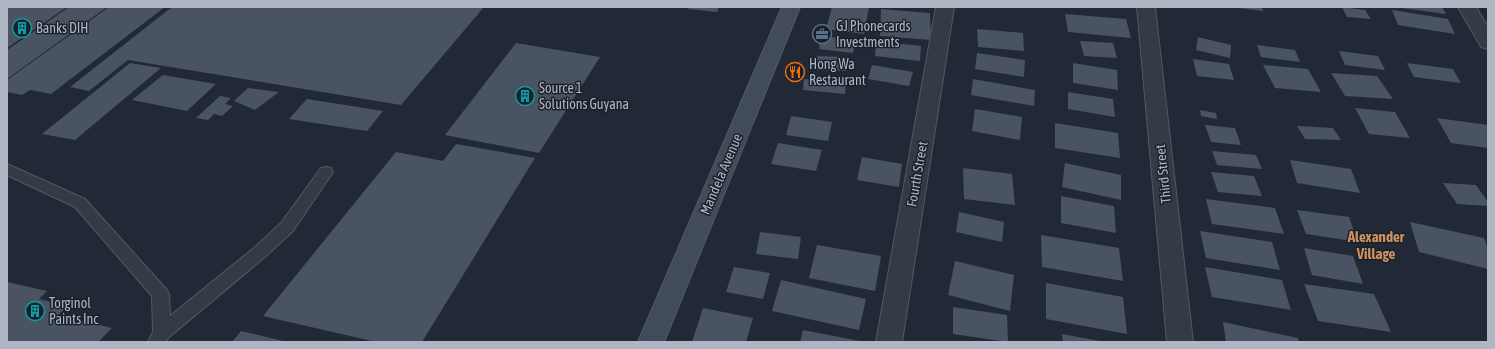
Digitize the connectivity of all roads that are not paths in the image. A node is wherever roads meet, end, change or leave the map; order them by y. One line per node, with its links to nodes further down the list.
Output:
1 (791, 7): 9 (main road, Mandela Avenue)
2 (945, 7): 10 (street, Fourth Street)
3 (1146, 7): 11 (street, Third Street)
4 (1467, 7): 5 (street)
5 (1488, 43)
6 (7, 169): 8 (lane)
7 (326, 172): 8 (lane)
8 (160, 337)
9 (651, 342)
10 (889, 342)
11 (1180, 342)

